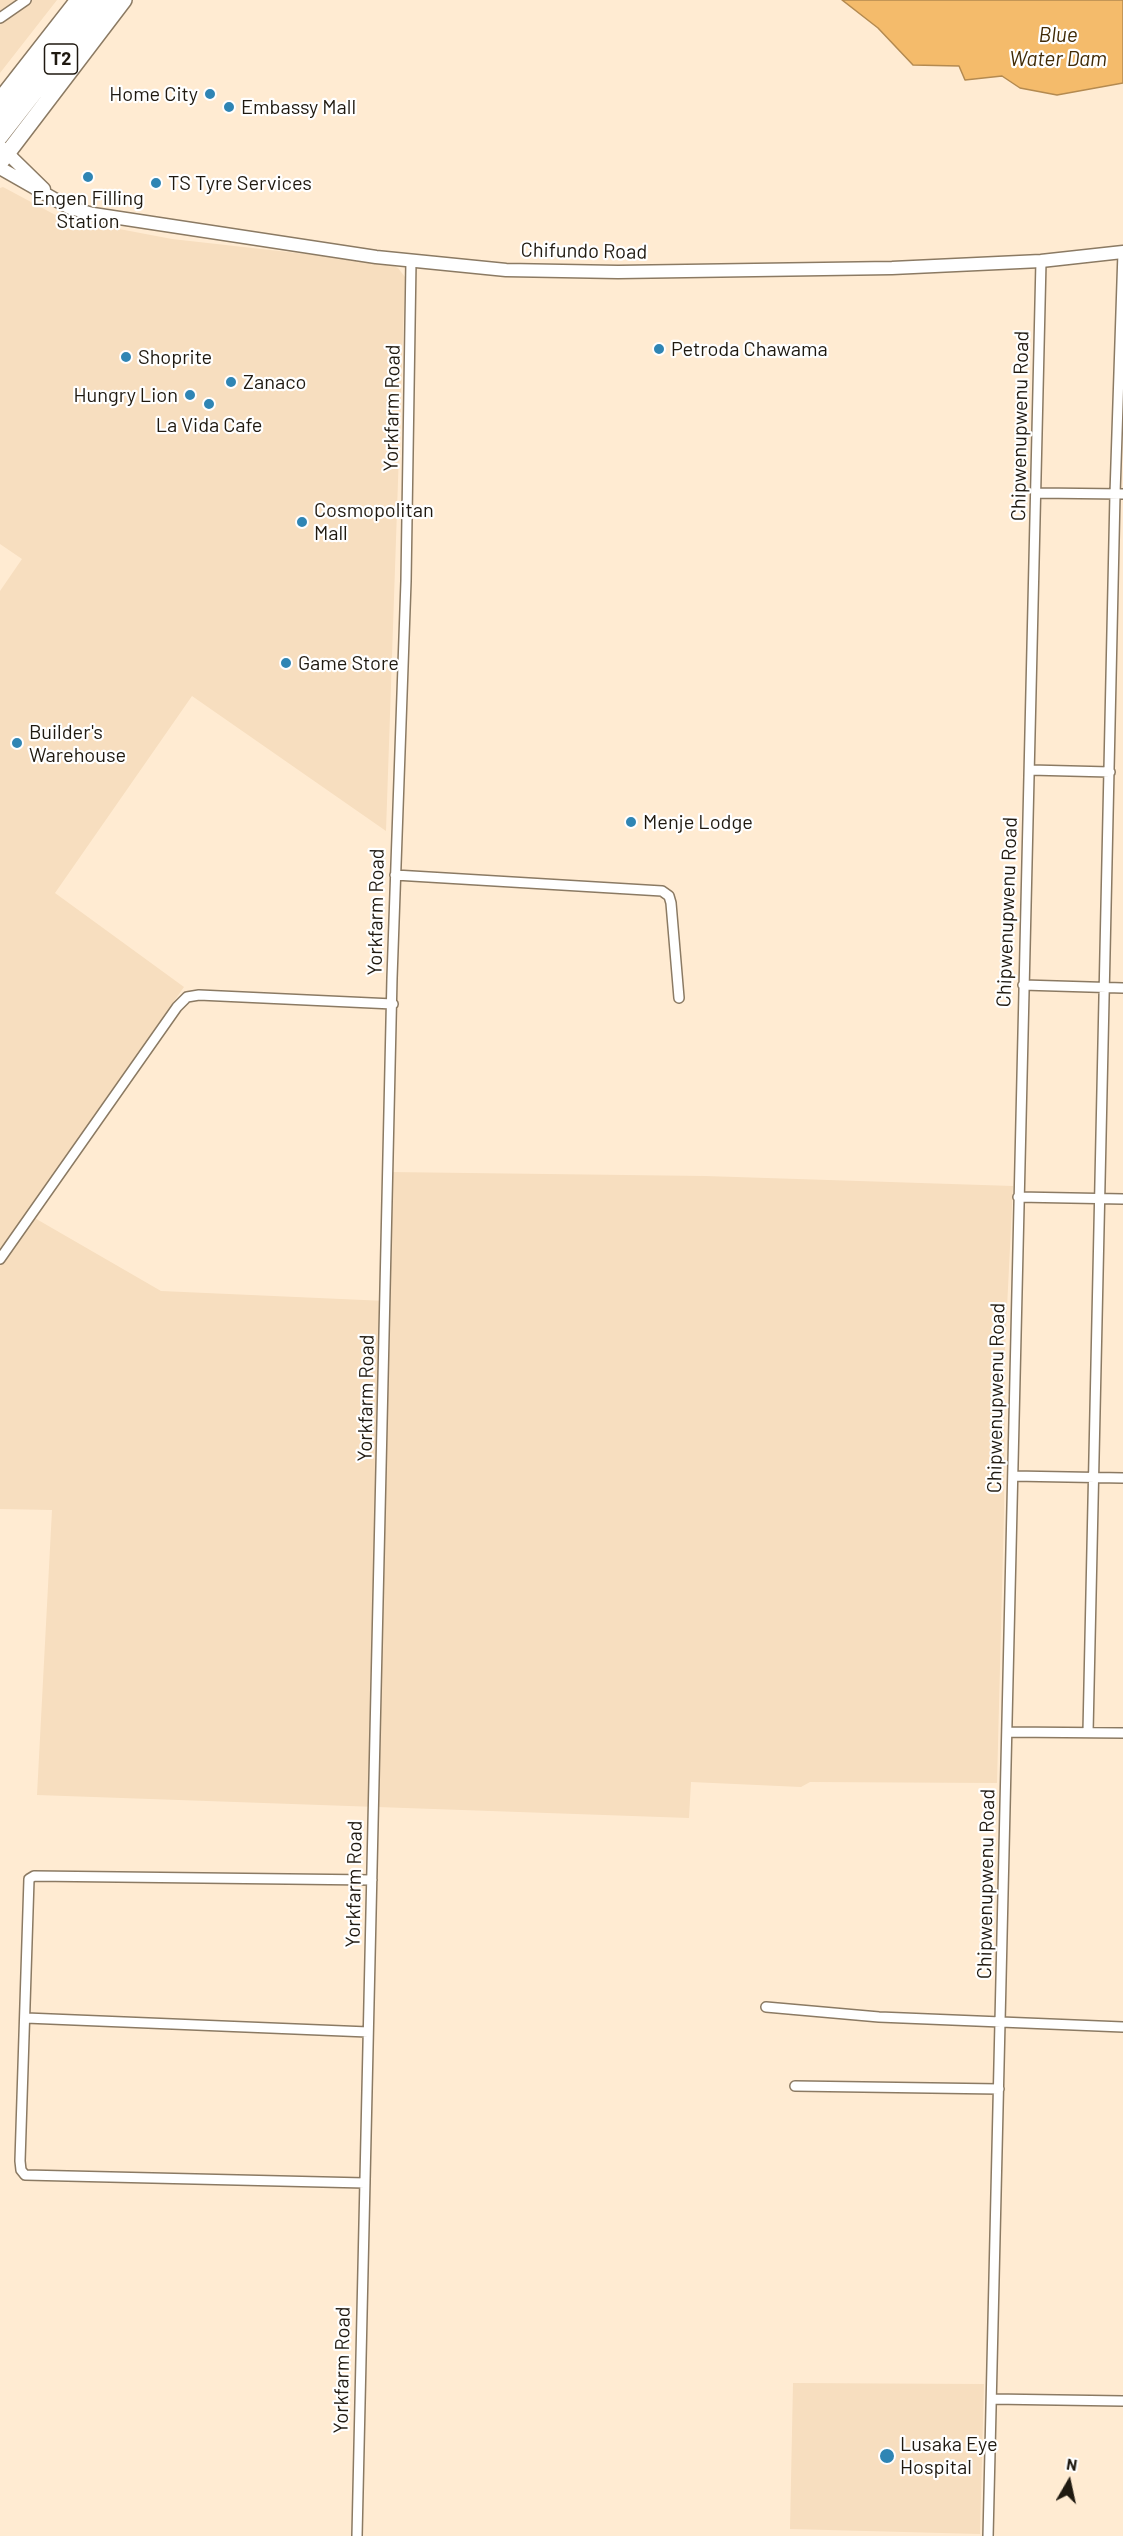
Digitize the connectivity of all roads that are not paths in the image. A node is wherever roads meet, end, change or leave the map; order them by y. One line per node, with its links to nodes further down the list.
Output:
1 (26, 0): 6 (street)
2 (78, 0): 7 (main road, T2)
3 (93, 0): 7 (main road, T2)
4 (107, 0): 7 (main road, T2)
5 (123, 0): 9 (main road, T2)
6 (0, 18)
7 (6, 112): 8 (main road, T2)
8 (0, 137)
9 (3, 153): 11 (street, Chifundo Road)
10 (0, 168): 11 (street, Chifundo Road)
11 (51, 197): 13 (street, Chifundo Road)
12 (1123, 252): 14 (street, Chifundo Road); 16 (street)
13 (411, 261): 14 (street, Chifundo Road); 19 (street, Yorkfarm Road)
14 (1041, 261): 15 (street, Chipwenupwenu Road)
15 (1037, 493): 16 (street); 17 (street, Chipwenupwenu Road)
16 (1119, 494): 18 (street)
17 (1029, 770): 18 (street); 20 (street, Chipwenupwenu Road)
18 (1110, 772): 21 (street)
19 (395, 875): 23 (street); 24 (street, Yorkfarm Road)
20 (1023, 986): 21 (street); 25 (street, Chipwenupwenu Road)
21 (1106, 988): 22 (street); 26 (street)
22 (1123, 988)
23 (679, 998)
24 (393, 1004): 28 (street); 35 (street, Yorkfarm Road)
25 (1018, 1197): 26 (street); 29 (street, Chipwenupwenu Road)
26 (1100, 1198): 27 (street); 30 (street)
27 (1123, 1199)
28 (0, 1258)
29 (1013, 1476): 30 (street); 32 (street, Chipwenupwenu Road)
30 (1094, 1477): 31 (street); 33 (street)
31 (1123, 1478)
32 (1007, 1732): 33 (street); 38 (street, Chipwenupwenu Road)
33 (1088, 1732): 34 (street)
34 (1123, 1733)
35 (372, 1880): 37 (street); 40 (street, Yorkfarm Road)
36 (765, 2007): 38 (street)
37 (26, 2018): 40 (street); 43 (street)
38 (1001, 2022): 39 (street); 42 (street, Chipwenupwenu Road)
39 (1123, 2026)
40 (368, 2032): 43 (street, Yorkfarm Road)
41 (795, 2086): 42 (street)
42 (999, 2089): 44 (street, Chipwenupwenu Road)
43 (365, 2183): 46 (street, Yorkfarm Road)
44 (992, 2399): 45 (street); 47 (street, Chipwenupwenu Road)
45 (1123, 2401)
46 (357, 2536)
47 (988, 2536)

